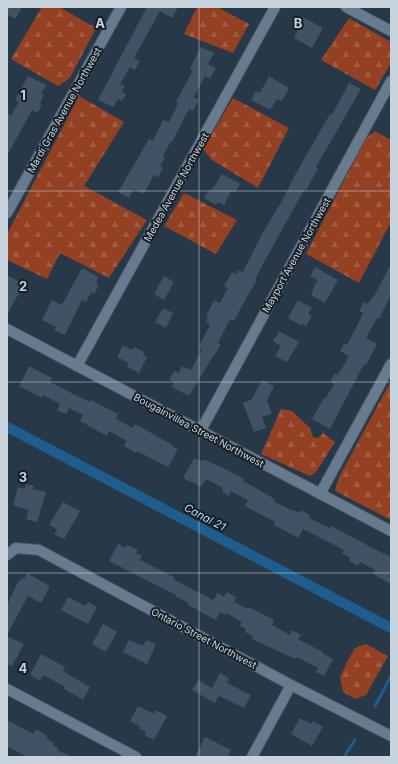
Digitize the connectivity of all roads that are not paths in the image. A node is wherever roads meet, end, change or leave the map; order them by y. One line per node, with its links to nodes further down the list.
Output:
1 (121, 7): 6 (street, Mardi Gras Avenue Northwest)
2 (275, 7): 9 (street, Medea Avenue Northwest)
3 (346, 7): 4 (street)
4 (391, 31)
5 (391, 81): 10 (street, Mayport Avenue Northwest)
6 (7, 214)
7 (7, 329): 9 (street, Bougainvillea Street Northwest)
8 (391, 364): 11 (street)
9 (77, 366): 10 (street, Bougainvillea Street Northwest)
10 (201, 430): 11 (street, Bougainvillea Street Northwest)
11 (320, 494): 12 (street, Bougainvillea Street Northwest)
12 (391, 531)
13 (7, 555): 14 (street, Ontario Street Northwest)
14 (291, 685): 16 (street, Ontario Street Northwest); 18 (street)
15 (7, 688): 17 (street)
16 (391, 736)
17 (136, 757)
18 (252, 757)

